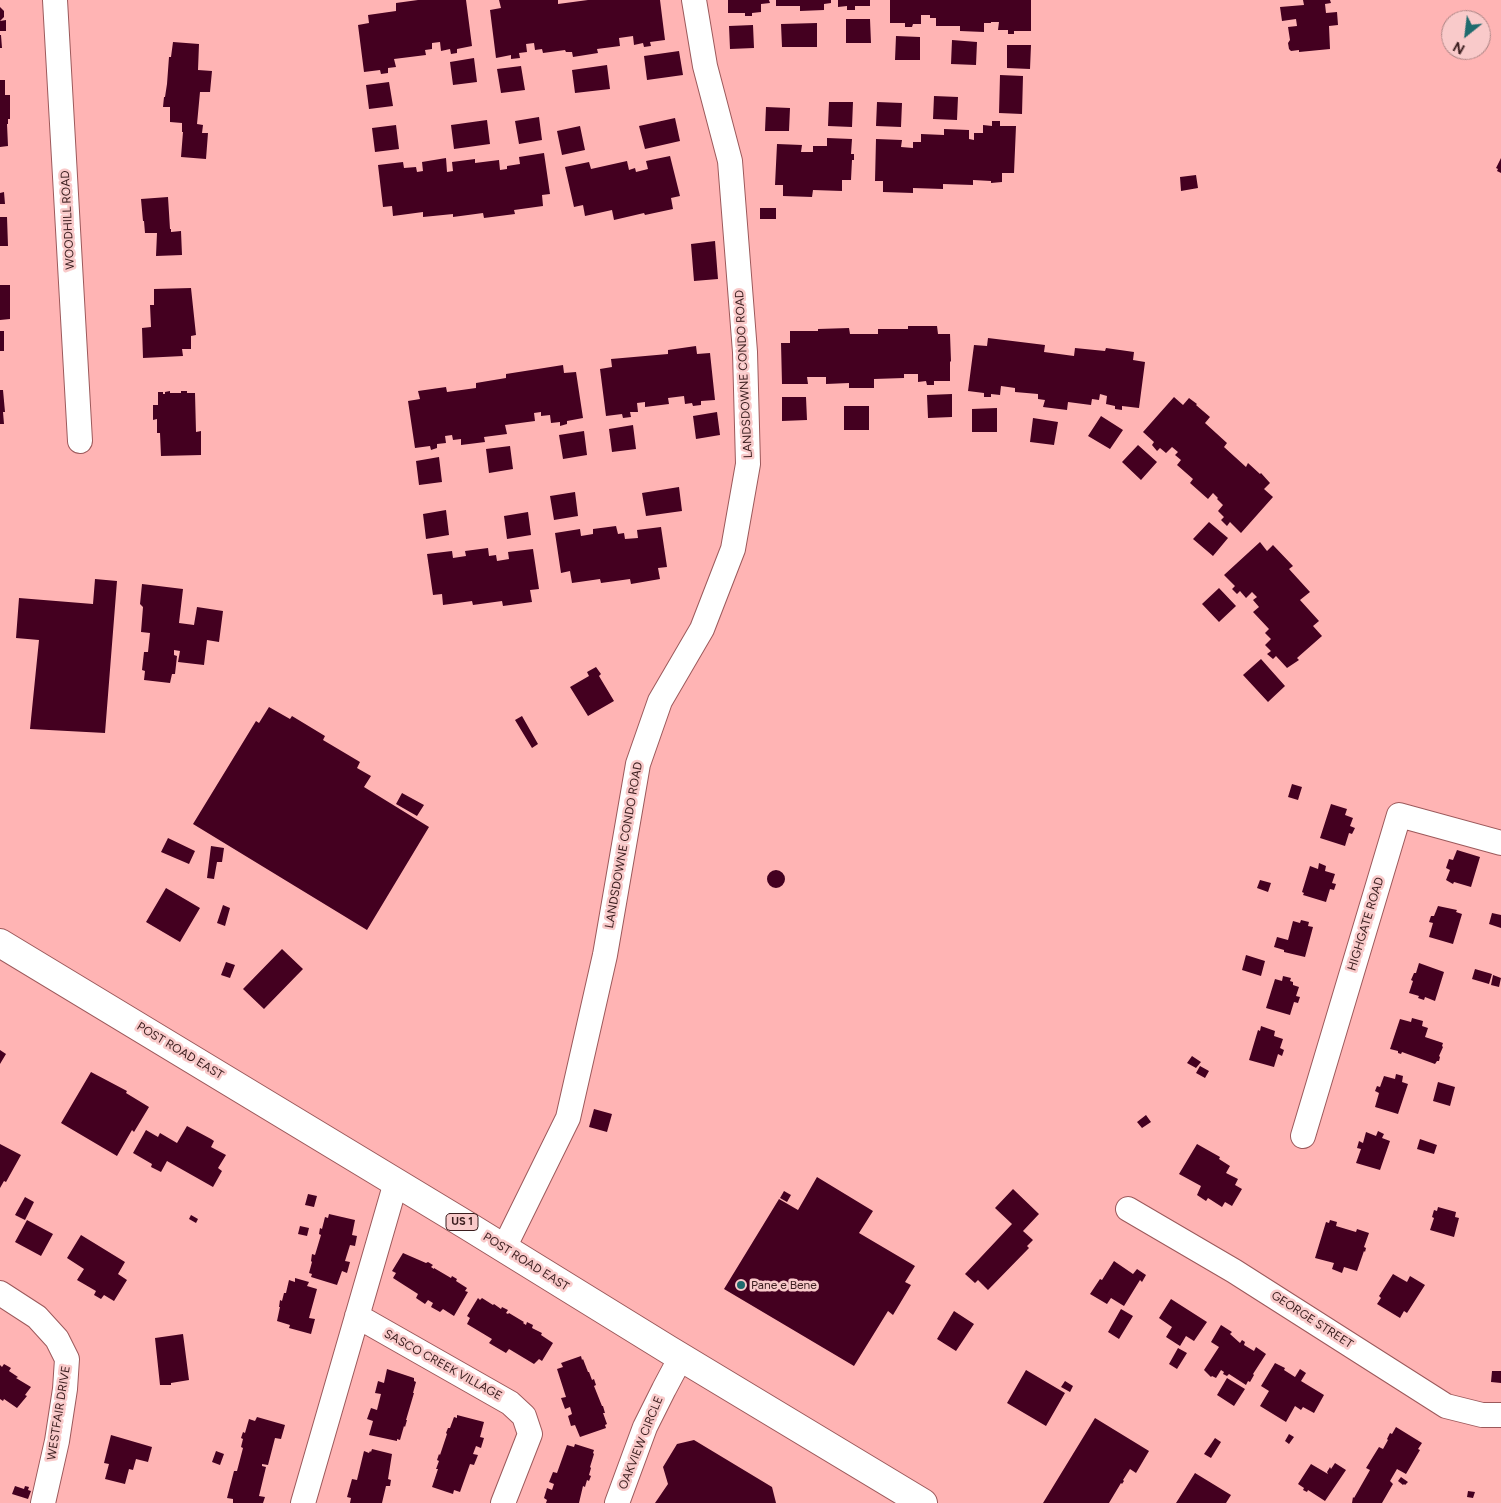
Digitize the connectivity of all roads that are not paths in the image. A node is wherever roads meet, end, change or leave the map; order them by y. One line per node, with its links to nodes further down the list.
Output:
1 (55, 0): 3 (street, WOODHILL ROAD)
2 (694, 0): 9 (street, LANDSDOWNE CONDO ROAD)
3 (80, 440)
4 (1501, 843): 6 (street, HIGHGATE ROAD)
5 (0, 943): 7 (main road, POST ROAD EAST / US 1)
6 (1303, 1136)
7 (396, 1182): 9 (main road, POST ROAD EAST / US 1); 11 (street)
8 (1128, 1209): 13 (street, GEORGE STREET)
9 (504, 1248): 12 (main road, POST ROAD EAST / US 1)
10 (0, 1293): 14 (street, WESTFAIR DRIVE)
11 (357, 1316): 15 (street); 16 (street, SASCO CREEK VILLAGE)
12 (681, 1357): 17 (street, OAKVIEW CIRCLE); 18 (main road, POST ROAD EAST / US 1)
13 (1501, 1416)
14 (43, 1503)
15 (303, 1503)
16 (503, 1503)
17 (617, 1503)
18 (923, 1503)

